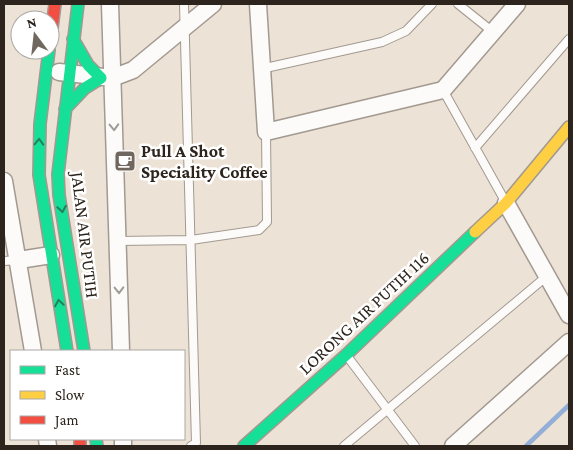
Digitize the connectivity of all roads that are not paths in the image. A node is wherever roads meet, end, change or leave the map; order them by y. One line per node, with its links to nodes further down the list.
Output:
1 (78, 4): 11 (street, JALAN AIR PUTIH)
2 (110, 4): 17 (street)
3 (184, 4): 9 (lane)
4 (213, 4): 9 (street)
5 (258, 4): 14 (street)
6 (432, 4): 14 (lane)
7 (458, 4): 10 (lane)
8 (517, 4): 10 (street)
9 (184, 29): 17 (street); 25 (lane)
10 (493, 32): 18 (street)
11 (73, 39): 16 (street, JALAN AIR PUTIH); 17 (street)
12 (569, 39): 22 (lane)
13 (48, 60): 15 (street, JALAN AIR PUTIH)
14 (261, 69): 21 (street)
15 (47, 70): 16 (street); 27 (street, JALAN AIR PUTIH, one-way to 15)
16 (69, 74): 17 (street); 19 (street, JALAN AIR PUTIH)
17 (107, 78): 19 (street); 26 (street, one-way to 26)
18 (442, 90): 21 (street); 22 (lane)
19 (64, 109): 34 (street, JALAN AIR PUTIH, one-way to 34)
20 (569, 127): 24 (street, LORONG AIR PUTIH 116)
21 (266, 132): 25 (lane)
22 (475, 148): 24 (lane)
23 (4, 180): 28 (street)
24 (506, 203): 29 (street); 36 (street, LORONG AIR PUTIH 116)
25 (191, 240): 26 (lane); 38 (lane)
26 (118, 241): 35 (street, one-way to 35)
27 (51, 255): 28 (street); 33 (street, JALAN AIR PUTIH, one-way to 27)
28 (11, 261): 32 (street)
29 (547, 276): 30 (street); 37 (lane)
30 (569, 315)
31 (569, 342): 42 (street)
32 (33, 350)
33 (67, 350)
34 (84, 350)
35 (121, 350)
36 (346, 355): 37 (lane); 39 (street, LORONG AIR PUTIH 116)
37 (386, 409): 40 (lane); 41 (lane)
38 (191, 446)
39 (244, 446)
40 (344, 446)
41 (415, 446)
42 (453, 446)

